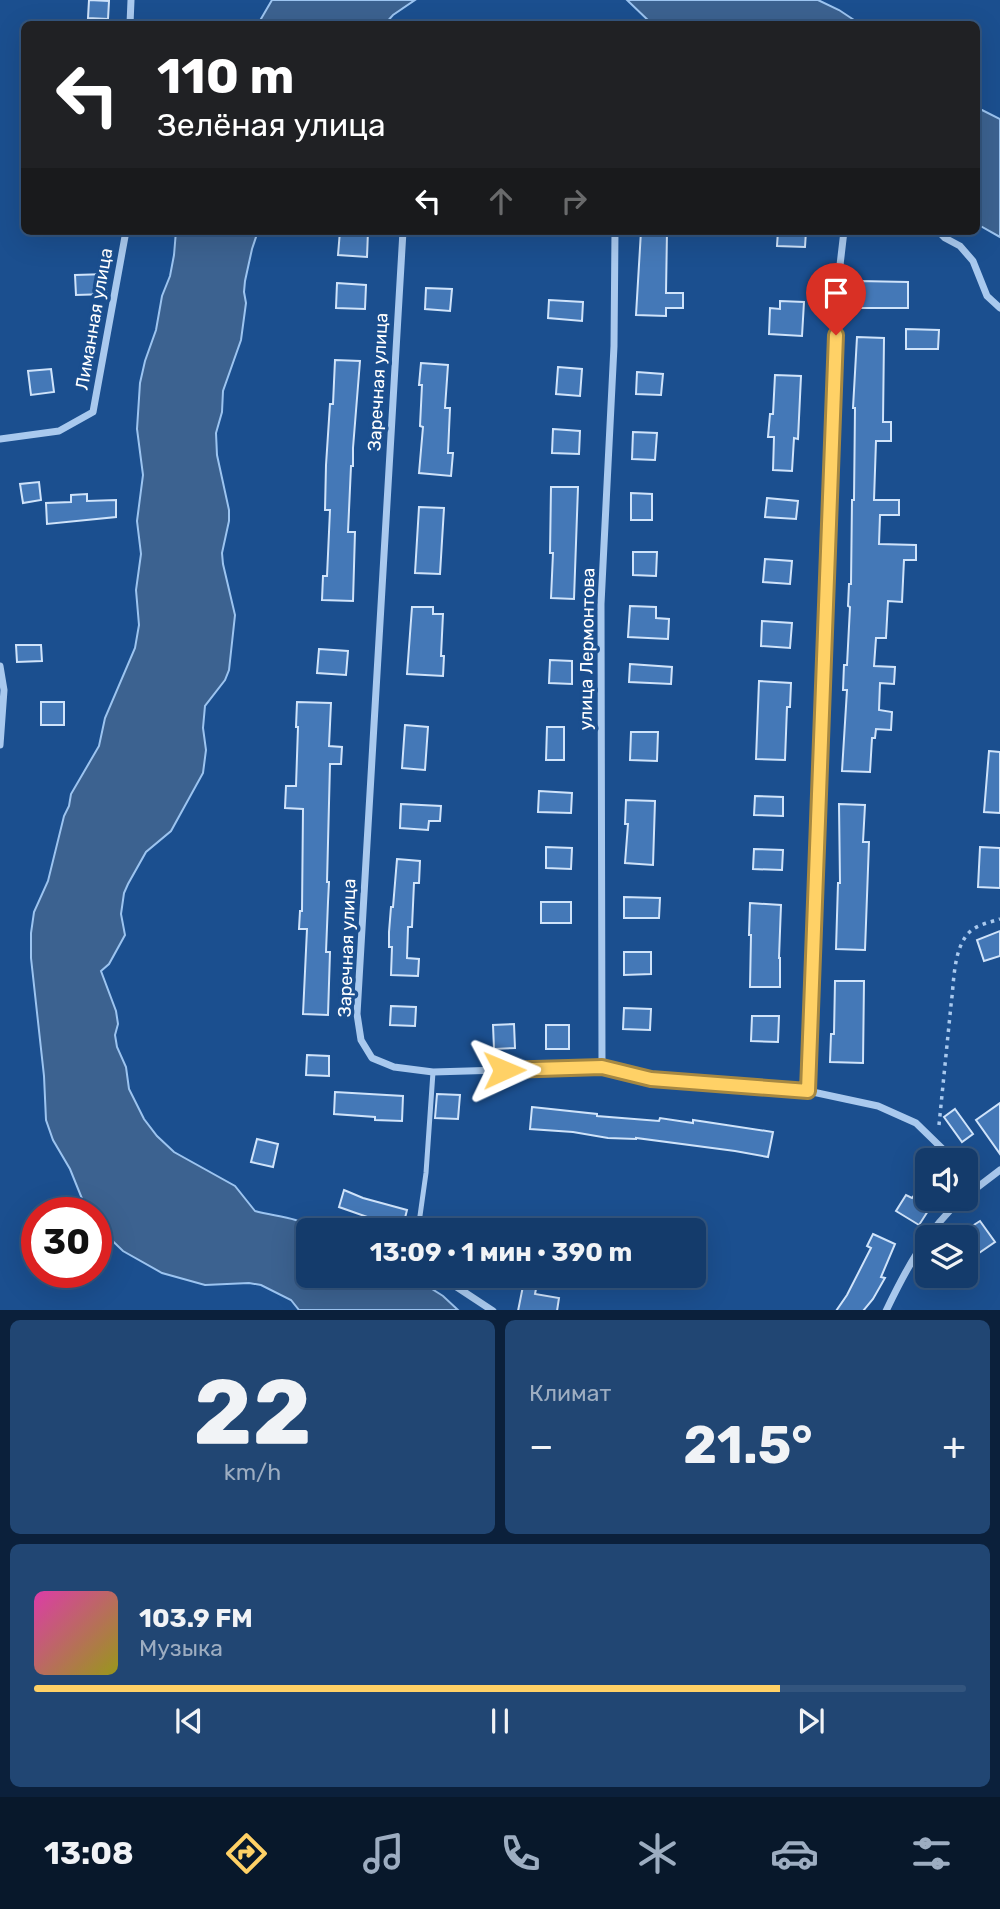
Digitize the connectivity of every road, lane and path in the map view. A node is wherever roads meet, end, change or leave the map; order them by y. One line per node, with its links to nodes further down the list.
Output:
1 (131, 0): 2 (street)
2 (130, 21)
3 (125, 235): 9 (street, Лиманная улица)
4 (403, 235): 14 (street, Заречная улица)
5 (615, 235): 13 (street, улица Лермонтова)
6 (844, 235): 15 (street)
7 (942, 235): 8 (street)
8 (1000, 308)
9 (0, 439)
10 (0, 666): 11 (street)
11 (0, 745)
12 (1000, 919): 16 (path)
13 (602, 1067): 14 (street, Заречная улица); 15 (street, Заречная улица)
14 (433, 1072): 21 (lane)
15 (808, 1091): 17 (street, Заречная улица)
16 (939, 1125)
17 (942, 1148)
18 (1000, 1170): 19 (street)
19 (978, 1185)
20 (949, 1211): 24 (street)
21 (419, 1218)
22 (458, 1288): 23 (street)
23 (491, 1310)
24 (886, 1310)

